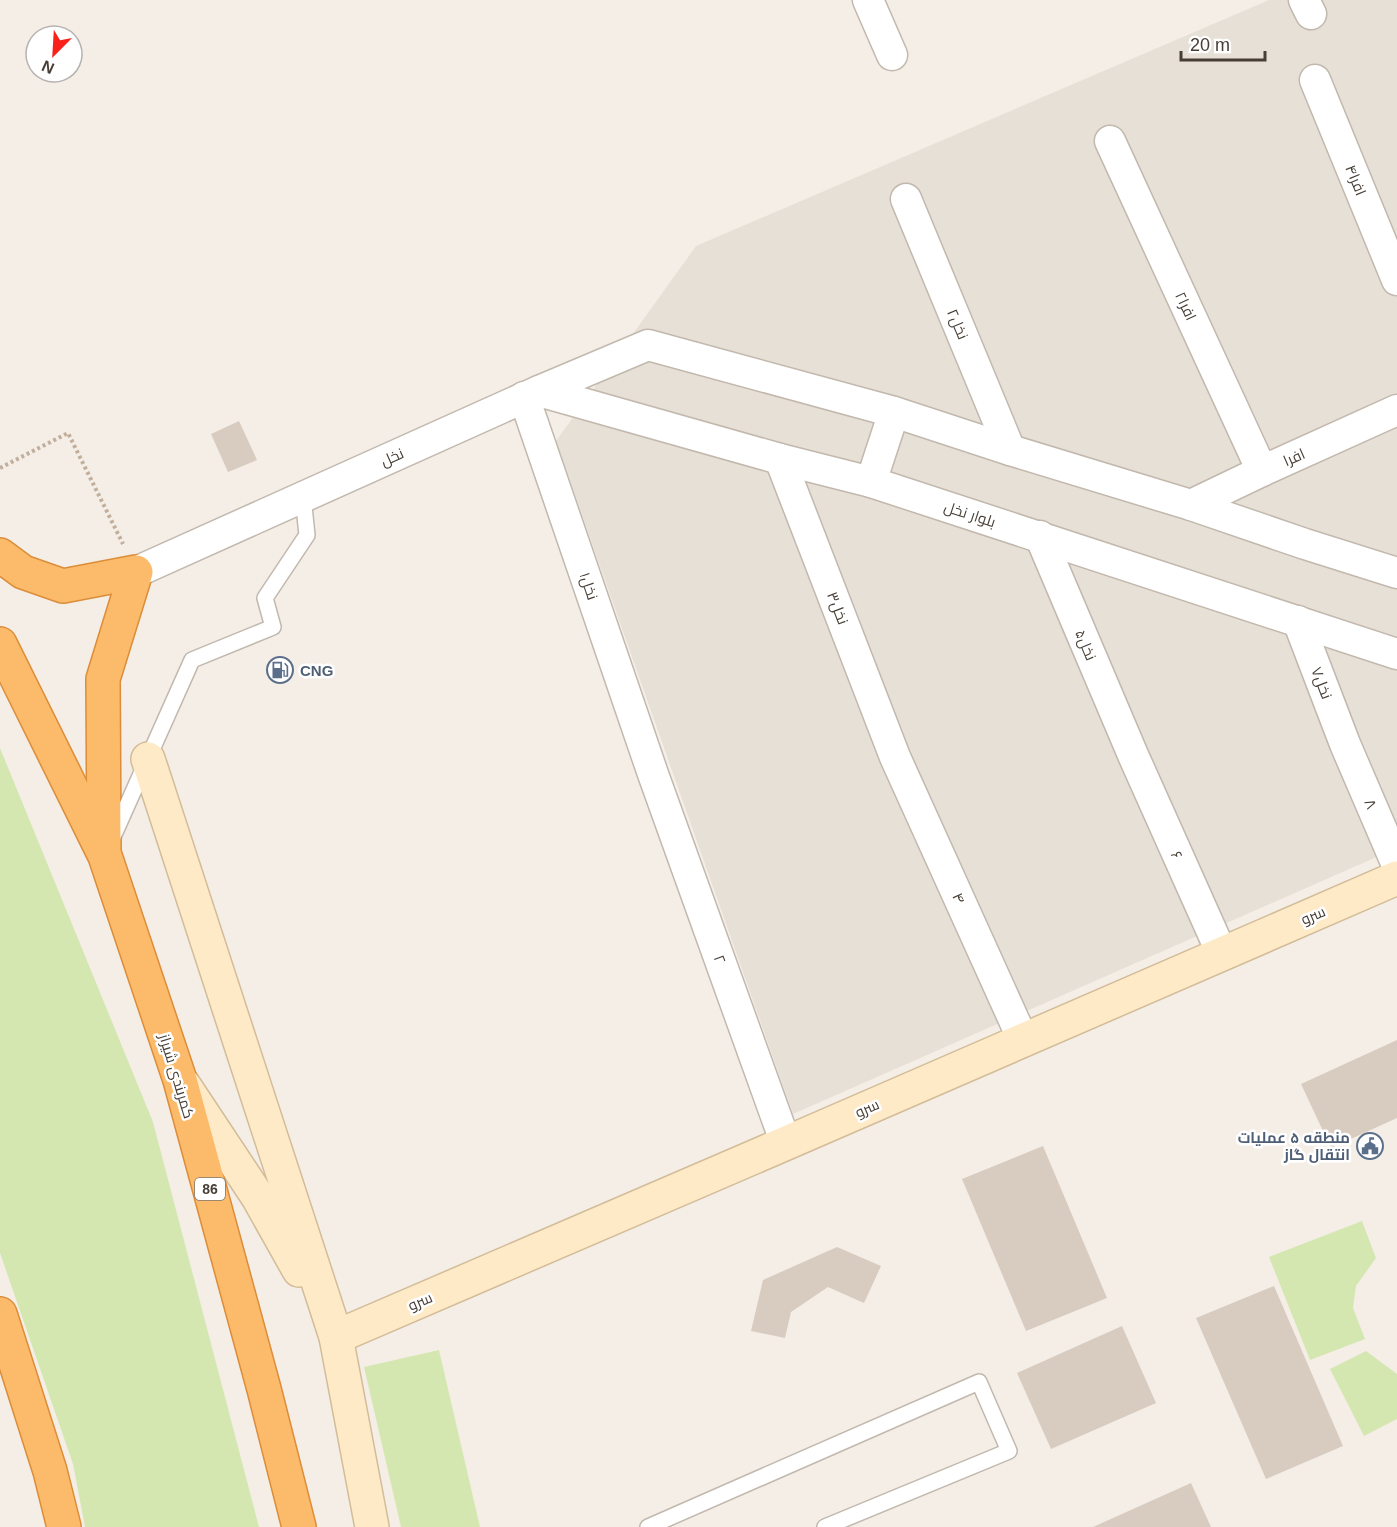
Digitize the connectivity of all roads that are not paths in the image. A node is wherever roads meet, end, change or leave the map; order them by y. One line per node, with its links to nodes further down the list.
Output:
1 (868, 0): 2 (street)
2 (892, 55)
3 (1315, 80): 6 (street, ۴افرا)
4 (1110, 141): 12 (street, ۲افرا)
5 (906, 199): 10 (street, نخل۲)
6 (1397, 280)
7 (532, 394): 9 (street, نخل); 11 (street, بلوار نخل); 14 (street, نخل); 27 (street, نخل۱)
8 (1397, 410): 12 (street, افرا)
9 (894, 412): 10 (street); 13 (street)
10 (1010, 450): 15 (street)
11 (780, 459): 13 (street, بلوار نخل); 25 (street, نخل۳)
12 (1262, 471): 15 (street, افرا)
13 (872, 482): 16 (street, بلوار نخل)
14 (303, 496): 18 (street, نخل); 26 (lane)
15 (1191, 505): 19 (street)
16 (1040, 536): 20 (street, بلوار نخل); 24 (street, نخل۵)
17 (0, 555): 18 (highway)
18 (136, 572): 28 (highway)
19 (1397, 573)
20 (1298, 621): 22 (street, بلوار نخل); 23 (street, نخل۷)
21 (0, 644): 28 (highway, کمربندی شیراز / 86)
22 (1397, 654)
23 (1345, 744): 29 (street, ۸)
24 (1133, 755): 31 (street, ۶)
25 (895, 757): 32 (street, ۴)
26 (148, 759): 28 (lane); 36 (street)
27 (653, 774): 34 (street, ۲)
28 (105, 856): 33 (highway, کمربندی شیراز / 86)
29 (1397, 865)
30 (1397, 878): 31 (street, سرو)
31 (1222, 954): 32 (street, سرو)
32 (1023, 1040): 34 (street, سرو)
33 (180, 1080): 36 (street); 38 (highway, کمربندی شیراز / 86)
34 (786, 1144): 36 (street, سرو)
35 (0, 1314): 37 (highway)
36 (336, 1337): 39 (street)
37 (64, 1527)
38 (299, 1527)
39 (372, 1527)
40 (648, 1527): 41 (lane)
41 (825, 1527)

